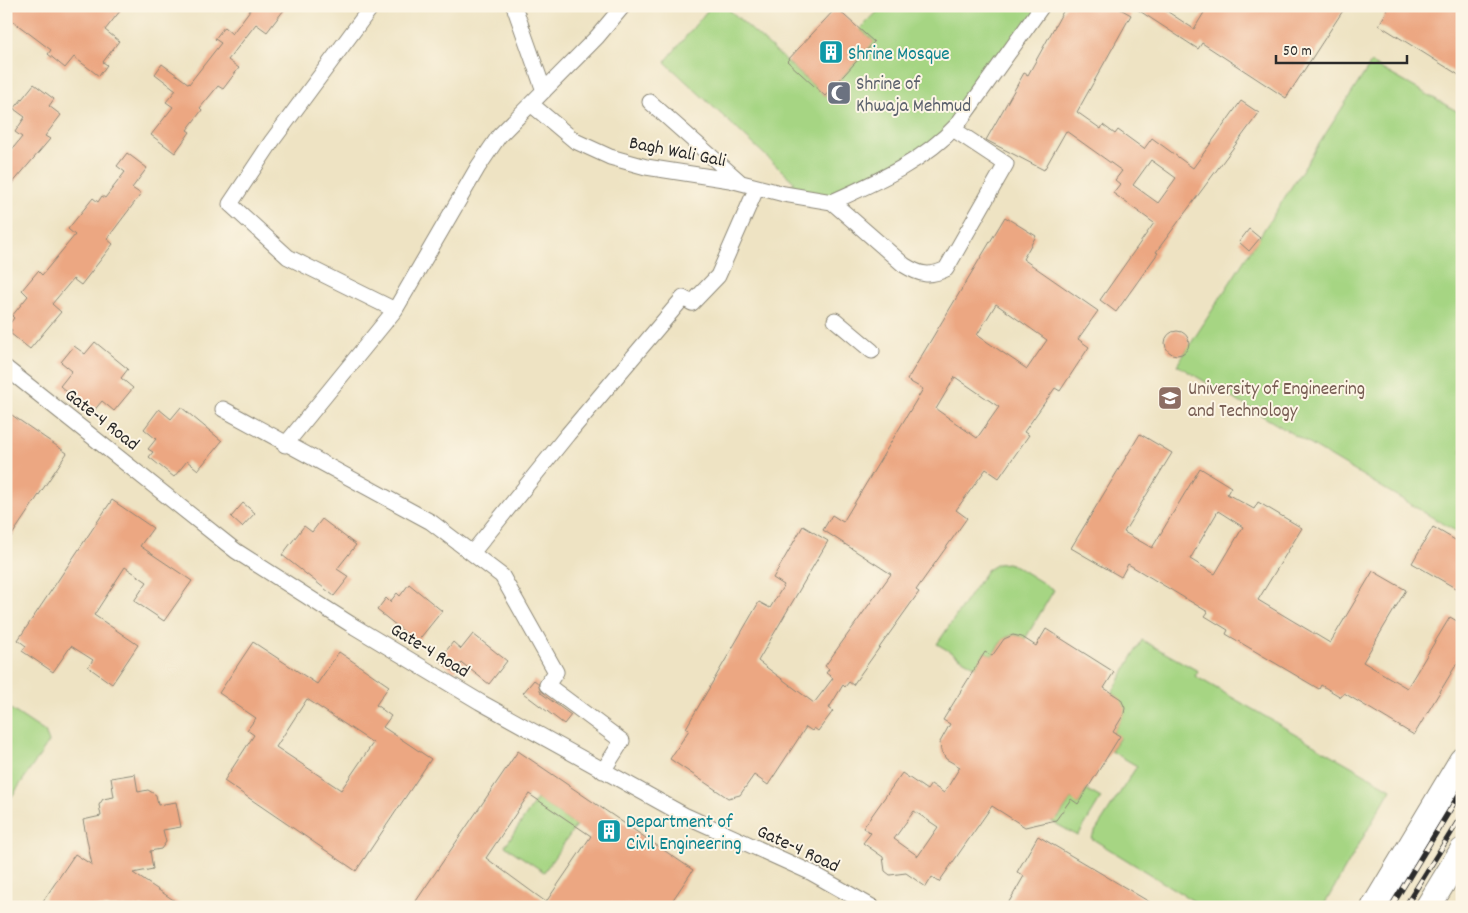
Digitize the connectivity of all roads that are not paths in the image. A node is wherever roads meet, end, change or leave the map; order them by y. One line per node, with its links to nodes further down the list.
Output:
1 (372, 6): 12 (street)
2 (514, 6): 5 (street)
3 (624, 6): 5 (street)
4 (1042, 6): 8 (street)
5 (544, 91): 7 (street)
6 (650, 102): 9 (street)
7 (531, 104): 9 (street, Bagh Wali Gali); 12 (street)
8 (953, 129): 11 (street); 11 (street, Bagh Wali Gali)
9 (740, 182): 10 (street, Bagh Wali Gali)
10 (757, 187): 11 (street, Bagh Wali Gali); 18 (street)
11 (832, 202)
12 (395, 310): 17 (street)
13 (835, 320): 14 (street)
14 (872, 351)
15 (6, 368): 20 (street, Gate-4 Road)
16 (223, 409): 17 (street)
17 (285, 445): 18 (street)
18 (472, 553): 20 (street)
19 (1462, 760): 23 (main road)
20 (603, 771): 22 (street, Gate-4 Road)
21 (1462, 851): 24 (main road)
22 (872, 907)
23 (1374, 907)
24 (1428, 907)

